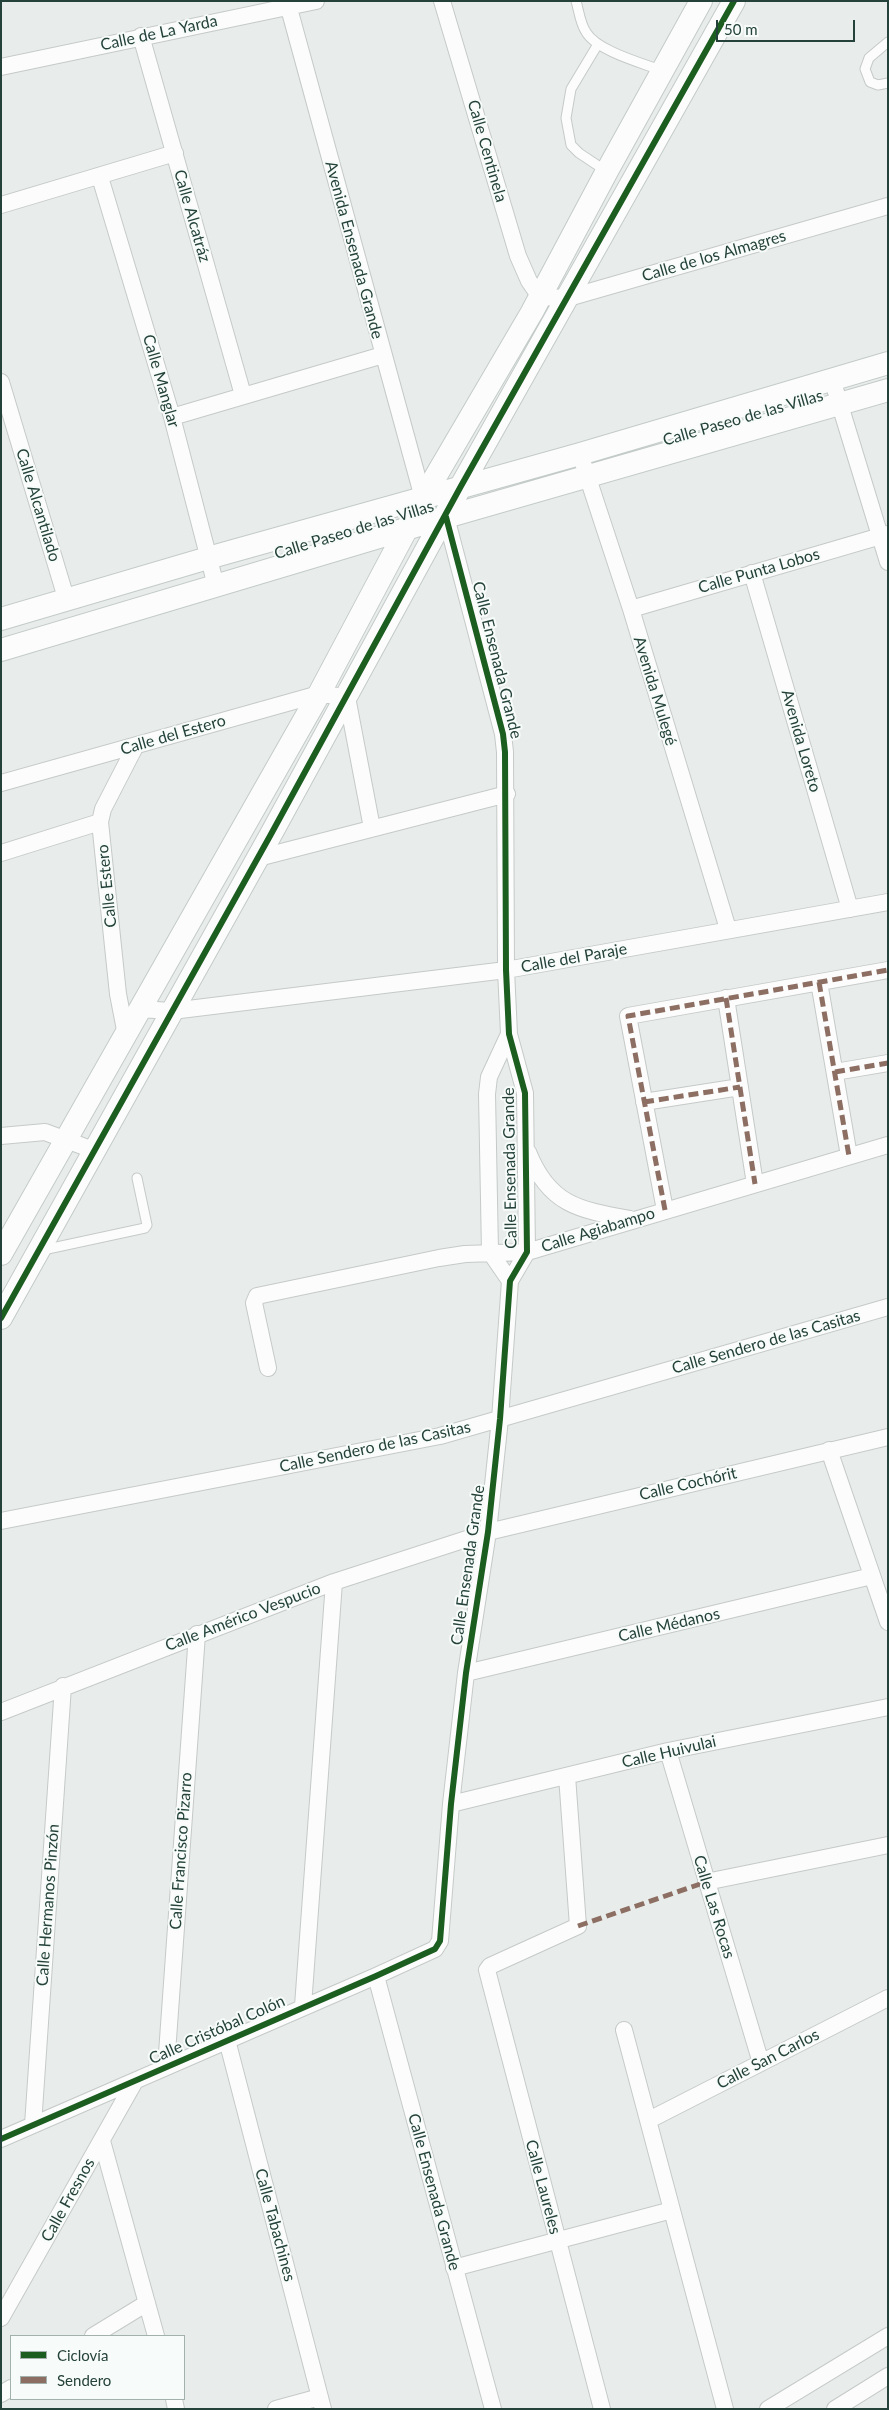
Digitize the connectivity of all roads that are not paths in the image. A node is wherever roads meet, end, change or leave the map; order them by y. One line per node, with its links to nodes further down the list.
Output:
1 (316, 1): 6 (street, Calle de La Yarda)
2 (442, 1): 18 (street, Calle Centinela)
3 (576, 1): 9 (lane)
4 (701, 1): 11 (street)
5 (734, 1): 19 (street)
6 (287, 4): 7 (street, Calle de La Yarda); 20 (street, Avenida Ensenada Grande)
7 (141, 36): 10 (street, Calle de La Yarda); 13 (street, Calle Alcatráz)
8 (888, 42): 12 (lane)
9 (598, 44): 11 (lane); 14 (lane)
10 (1, 67)
11 (663, 71): 14 (street)
12 (888, 83)
13 (174, 153): 15 (street); 25 (street, Calle Alcatráz)
14 (607, 171): 18 (street)
15 (100, 177): 16 (street); 27 (street, Calle Manglar)
16 (1, 205)
17 (888, 206): 19 (street, Calle de los Almagres)
18 (540, 297): 19 (street, Calle de los Almagres); 31 (street)
19 (568, 298): 30 (street)
20 (383, 355): 25 (street); 31 (street, Avenida Ensenada Grande)
21 (888, 363): 22 (street, Calle Paseo de las Villas)
22 (832, 379): 26 (street); 28 (street, Calle Paseo de las Villas)
23 (1, 382): 39 (street, Calle Alcantilado)
24 (888, 390): 26 (street, Calle Paseo de las Villas)
25 (243, 395): 27 (street)
26 (840, 404): 29 (street, Calle Paseo de las Villas); 34 (street)
27 (172, 417): 35 (street, Calle Manglar)
28 (580, 454): 29 (street, Avenida Mulegé); 30 (street, Calle Paseo de las Villas)
29 (588, 477): 32 (street, Calle Paseo de las Villas); 40 (street, Avenida Mulegé)
30 (461, 486): 31 (street, Calle Paseo de las Villas); 32 (street)
31 (422, 498): 33 (street); 35 (street, Calle Paseo de las Villas)
32 (446, 517): 33 (street, Calle Paseo de las Villas); 44 (street); 47 (street, Calle Ensenada Grande)
33 (406, 529): 38 (street, Calle Paseo de las Villas); 43 (street)
34 (884, 535): 36 (street); 37 (street, Calle Punta Lobos)
35 (208, 558): 38 (street, Calle Manglar); 39 (street, Calle Paseo de las Villas)
36 (888, 562)
37 (752, 573): 40 (street, Calle Punta Lobos); 53 (street, Avenida Loreto)
38 (216, 586): 42 (street, Calle Paseo de las Villas)
39 (66, 598): 41 (street, Calle Paseo de las Villas)
40 (630, 609): 54 (street, Avenida Mulegé)
41 (1, 619)
42 (1, 650)
43 (319, 694): 44 (street, Calle del Estero); 45 (street, Calle del Estero); 59 (street)
44 (347, 697): 49 (street); 51 (street)
45 (136, 746): 46 (street, Calle del Estero); 48 (street, Calle Estero)
46 (1, 783)
47 (507, 794): 49 (street); 55 (street, Calle Ensenada Grande)
48 (100, 822): 50 (street); 62 (street, Calle Estero)
49 (372, 828): 51 (street)
50 (1, 853)
51 (258, 858): 60 (street)
52 (888, 902): 53 (street, Calle del Paraje)
53 (850, 909): 54 (street, Calle del Paraje)
54 (728, 929): 55 (street, Calle del Paraje)
55 (506, 970): 60 (street, Calle del Paraje); 61 (street, Calle Ensenada Grande)
56 (888, 970): 57 (street)
57 (819, 982): 58 (street); 64 (street)
58 (726, 998): 65 (street); 66 (street)
59 (139, 1010): 60 (street, Calle del Paraje); 62 (street)
60 (172, 1010): 71 (street)
61 (509, 1034): 70 (street, Calle Ensenada Grande); 78 (street, Calle Ensenada Grande)
62 (126, 1035): 68 (street)
63 (888, 1063): 64 (street)
64 (835, 1072): 72 (street)
65 (740, 1087): 66 (street); 74 (street)
66 (644, 1102): 75 (street)
67 (1, 1136): 68 (street)
68 (66, 1138): 71 (street); 80 (street)
69 (888, 1145): 72 (street, Calle Agiabampo)
70 (526, 1148): 76 (street); 79 (street, Calle Ensenada Grande)
71 (93, 1150): 77 (street)
72 (849, 1156): 74 (street, Calle Agiabampo)
73 (137, 1178): 77 (lane)
74 (755, 1184): 75 (street, Calle Agiabampo)
75 (665, 1210): 76 (street, Calle Agiabampo)
76 (632, 1220): 79 (street, Calle Agiabampo)
77 (38, 1251): 83 (street)
78 (490, 1252): 79 (street, Calle Agiabampo); 81 (street, Calle Ensenada Grande); 84 (street, Calle Agiabampo)
79 (528, 1252): 81 (street, Calle Ensenada Grande)
80 (1, 1254)
81 (510, 1281): 85 (street, Calle Ensenada Grande)
82 (888, 1307): 85 (street, Calle Sendero de las Casitas)
83 (1, 1318)
84 (268, 1368)
85 (500, 1419): 88 (street, Calle Sendero de las Casitas); 89 (street, Calle Ensenada Grande)
86 (888, 1437): 87 (street, Calle Cochórit)
87 (829, 1450): 89 (street, Calle Cochórit); 90 (street)
88 (1, 1522)
89 (488, 1532): 91 (street, Calle Américo Vespucio); 94 (street, Calle Ensenada Grande)
90 (872, 1576): 92 (street); 94 (street, Calle Médanos)
91 (334, 1582): 93 (street, Calle Américo Vespucio); 106 (street)
92 (888, 1622)
93 (196, 1634): 95 (street, Calle Américo Vespucio); 110 (street, Calle Francisco Pizarro)
94 (466, 1673): 100 (street, Calle Ensenada Grande)
95 (63, 1686): 97 (street, Calle Américo Vespucio); 113 (street, Calle Hermanos Pinzón)
96 (888, 1706): 98 (street, Calle Huivulai)
97 (1, 1712)
98 (668, 1751): 99 (street, Calle Huivulai); 102 (street, Calle Las Rocas)
99 (567, 1776): 100 (street, Calle Huivulai); 117 (street, Calle Laureles)
100 (451, 1804): 103 (street, Calle Ensenada Grande)
101 (888, 1845): 102 (street)
102 (706, 1882): 109 (street, Calle Las Rocas)
103 (440, 1941): 104 (street, Calle Cristóbal Colón)
104 (376, 1976): 106 (street, Calle Cristóbal Colón); 118 (street, Calle Ensenada Grande)
105 (888, 1998): 109 (street, Calle San Carlos)
106 (303, 2006): 108 (street, Calle Cristóbal Colón)
107 (624, 2030): 112 (street)
108 (227, 2040): 110 (street, Calle Cristóbal Colón); 125 (street, Calle Tabachines)
109 (761, 2062): 112 (street, Calle San Carlos)
110 (166, 2067): 111 (street, Calle Cristóbal Colón)
111 (135, 2081): 113 (street, Calle Cristóbal Colón); 115 (street, Calle Fresnos)
112 (649, 2120): 116 (street)
113 (34, 2124): 114 (street, Calle Cristóbal Colón)
114 (1, 2139)
115 (102, 2141): 119 (street); 120 (street, Calle Fresnos)
116 (672, 2210): 117 (street); 129 (street)
117 (556, 2240): 118 (street); 128 (street, Calle Laureles)
118 (454, 2268): 127 (street, Calle Ensenada Grande)
119 (147, 2303): 121 (street); 122 (street)
120 (1, 2318)
121 (95, 2335)
122 (156, 2335)
123 (884, 2339): 130 (street)
124 (888, 2376): 131 (street)
125 (322, 2403): 126 (street)
126 (276, 2409)
127 (493, 2409)
128 (602, 2409)
129 (725, 2409)
130 (768, 2409)
131 (835, 2409)

